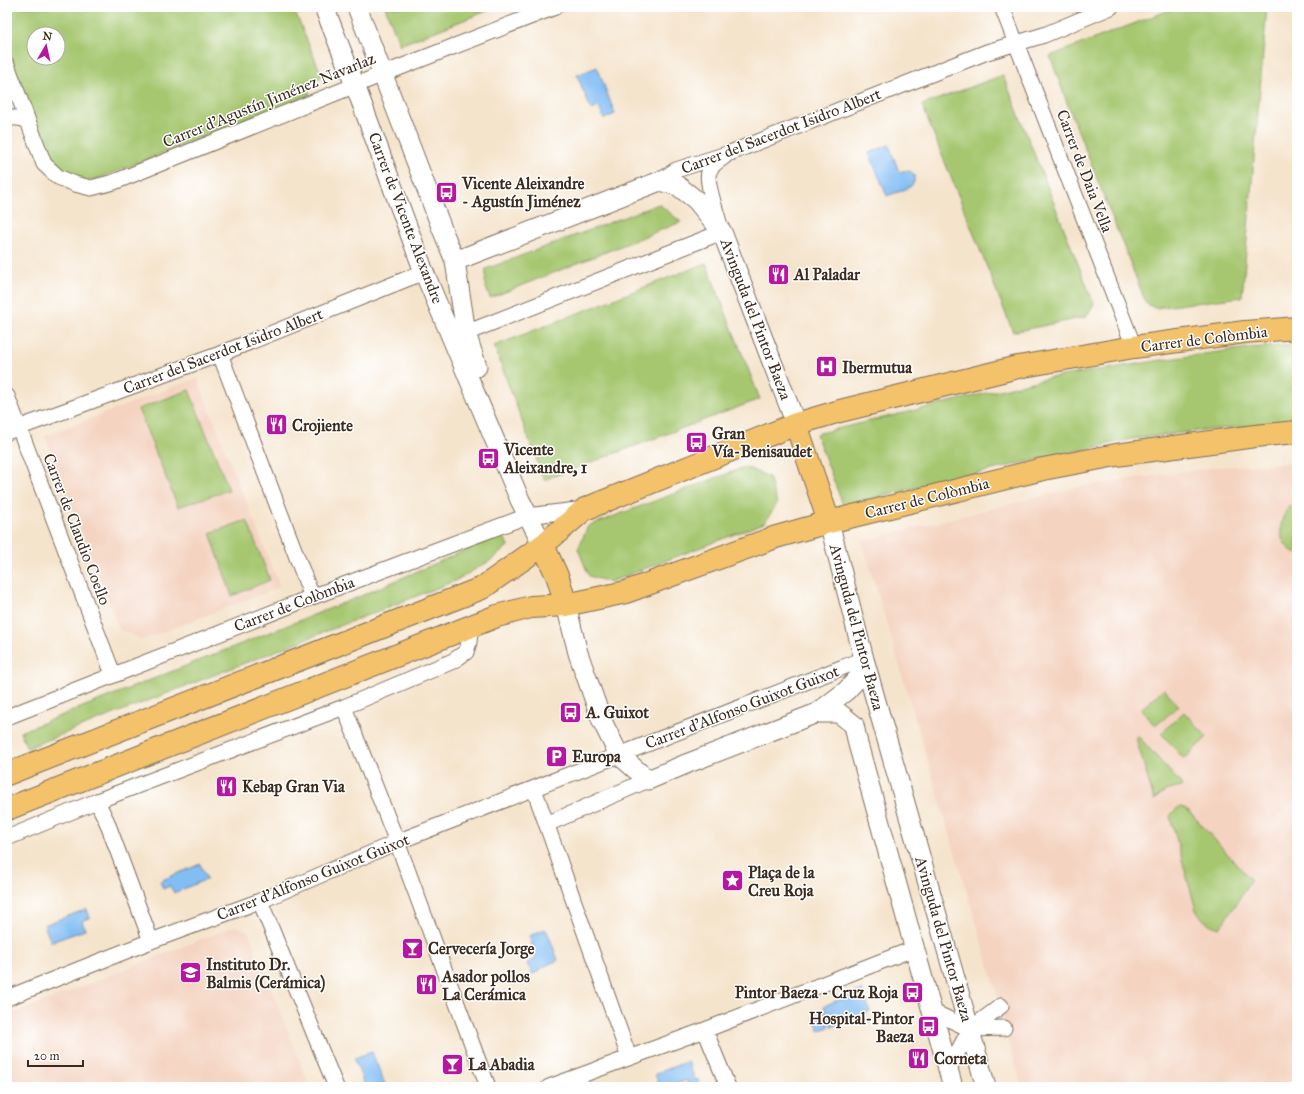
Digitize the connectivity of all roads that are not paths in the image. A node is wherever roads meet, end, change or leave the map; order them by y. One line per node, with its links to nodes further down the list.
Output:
1 (324, 7): 9 (street, Carrer de Vicente Alexandre)
2 (357, 7): 8 (street, Carrer de Vicente Alexandre)
3 (555, 7): 8 (street, Carrer d'Agustín Jiménez Navarlaz)
4 (1002, 7): 6 (street, Carrer de Daia Vella)
5 (1110, 7): 6 (street, Carrer del Sacerdot Isidro Albert)
6 (1016, 43): 13 (street, Carrer del Sacerdot Isidro Albert); 20 (street, Carrer de Daia Vella)
7 (7, 65): 10 (street, Carrer d'Agustín Jiménez Navarlaz)
8 (383, 74): 9 (street, Carrer d'Agustín Jiménez Navarlaz); 16 (street, Carrer de Vicente Alexandre)
9 (355, 85): 12 (street, Carrer d'Agustín Jiménez Navarlaz); 17 (street, Carrer de Vicente Alexandre)
10 (11, 92): 12 (street, Carrer d'Agustín Jiménez Navarlaz)
11 (7, 118): 12 (street)
12 (27, 120)
13 (730, 153): 14 (street, Carrer del Sacerdot Isidro Albert); 15 (street, Avinguda del Pintor Baeza)
14 (660, 181): 15 (street, Avinguda del Pintor Baeza); 16 (street, Carrer del Sacerdot Isidro Albert)
15 (722, 232): 19 (street); 23 (street, Avinguda del Pintor Baeza)
16 (455, 261): 19 (street, Carrer de Vicente Alexandre)
17 (424, 272): 21 (street, Carrer del Sacerdot Isidro Albert); 24 (street, Carrer de Vicente Alexandre)
18 (1297, 328): 20 (main road, Carrer de Colòmbia)
19 (466, 333): 24 (street, Carrer de Vicente Alexandre)
20 (1134, 347): 23 (main road, Carrer de Colòmbia)
21 (220, 354): 25 (street, Carrer del Sacerdot Isidro Albert); 31 (street)
22 (7, 396): 25 (street, Carrer de Claudio Coello)
23 (796, 424): 27 (main road, Carrer de Colòmbia); 29 (main road, Avinguda del Pintor Baeza)
24 (491, 428): 28 (street, Carrer de Vicente Alexandre)
25 (13, 430): 35 (street, Carrer de Claudio Coello)
26 (1297, 432): 29 (main road, Carrer de Colòmbia)
27 (585, 509): 28 (street, Carrer de Colòmbia); 30 (main road, Carrer de Colòmbia)
28 (527, 516): 30 (street, Carrer de Vicente Alexandre); 31 (street, Carrer de Colòmbia)
29 (829, 522): 32 (main road, Carrer de Colòmbia); 34 (street, Avinguda del Pintor Baeza)
30 (543, 545): 32 (main road); 40 (main road, Carrer de Colòmbia)
31 (312, 597): 35 (street, Carrer de Colòmbia)
32 (566, 605): 33 (main road, Carrer de Colòmbia); 39 (street)
33 (471, 626): 36 (street); 44 (main road, Carrer de Colòmbia)
34 (864, 658): 37 (street); 39 (street, Carrer d'Alfonso Guixot Guixot); 55 (street, Avinguda del Pintor Baeza)
35 (113, 674): 38 (street, Carrer de Colòmbia)
36 (344, 707): 43 (street); 47 (street)
37 (816, 713): 41 (street); 50 (street, Avinguda del Pintor Baeza)
38 (7, 717)
39 (619, 755): 41 (street, Carrer d'Alfonso Guixot Guixot); 42 (street, Carrer d'Alfonso Guixot Guixot)
40 (7, 774)
41 (648, 780): 45 (street)
42 (534, 789): 45 (street); 47 (street, Carrer d'Alfonso Guixot Guixot)
43 (97, 802): 46 (street); 49 (street)
44 (7, 809)
45 (547, 824): 57 (street)
46 (7, 838)
47 (397, 842): 48 (street, Carrer d'Alfonso Guixot Guixot); 60 (street)
48 (260, 901): 49 (street, Carrer d'Alfonso Guixot Guixot); 59 (street)
49 (151, 941): 51 (street, Carrer d'Alfonso Guixot Guixot)
50 (913, 948): 53 (street, Avinguda del Pintor Baeza); 56 (street)
51 (7, 998)
52 (1001, 1006): 55 (street, Avinguda del Pintor Baeza)
53 (931, 1011): 55 (street, Avinguda del Pintor Baeza); 58 (street, Avinguda del Pintor Baeza)
54 (1004, 1028): 55 (street, Avinguda del Pintor Baeza)
55 (970, 1029): 58 (street, Avinguda del Pintor Baeza); 63 (street, Avinguda del Pintor Baeza)
56 (705, 1030): 57 (street); 62 (street)
57 (629, 1057): 61 (street)
58 (950, 1078)
59 (336, 1087)
60 (488, 1087)
61 (549, 1087)
62 (728, 1087)
63 (986, 1087)

